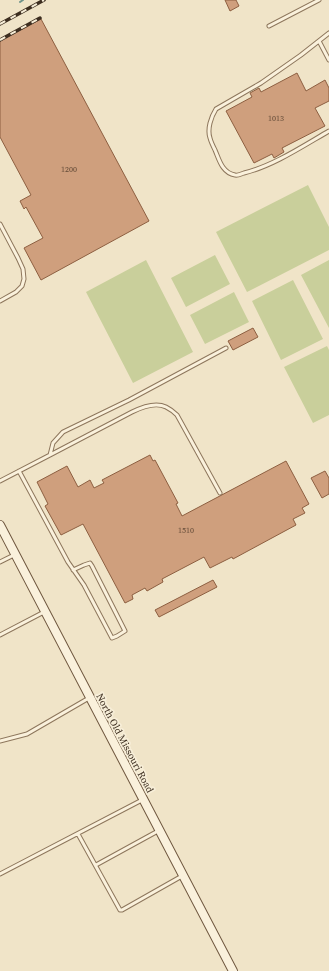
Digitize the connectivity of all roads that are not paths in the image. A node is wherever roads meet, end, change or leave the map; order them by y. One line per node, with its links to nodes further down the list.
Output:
1 (319, 0): 2 (lane)
2 (269, 26)
3 (329, 33): 4 (lane)
4 (319, 41): 5 (lane); 6 (lane)
5 (329, 60)
6 (329, 131)
7 (0, 224): 8 (lane)
8 (0, 301)
9 (226, 348): 10 (lane)
10 (50, 455): 11 (lane); 13 (lane)
11 (19, 470): 12 (lane); 17 (lane)
12 (0, 481)
13 (220, 494)
14 (1, 530): 15 (main road, North Old Missouri Road)
15 (15, 554): 16 (lane); 18 (main road, North Old Missouri Road)
16 (0, 562)
17 (73, 570): 17 (lane)
18 (45, 611): 19 (lane); 20 (main road, North Old Missouri Road)
19 (0, 635)
20 (90, 697): 21 (lane); 22 (main road, North Old Missouri Road)
21 (0, 741)
22 (143, 799): 23 (main road, North Old Missouri Road); 24 (lane)
23 (159, 830): 25 (lane); 27 (main road, North Old Missouri Road)
24 (78, 834): 25 (lane); 26 (lane)
25 (96, 865): 27 (lane)
26 (0, 874)
27 (183, 875): 28 (main road, North Old Missouri Road)
28 (233, 971)

